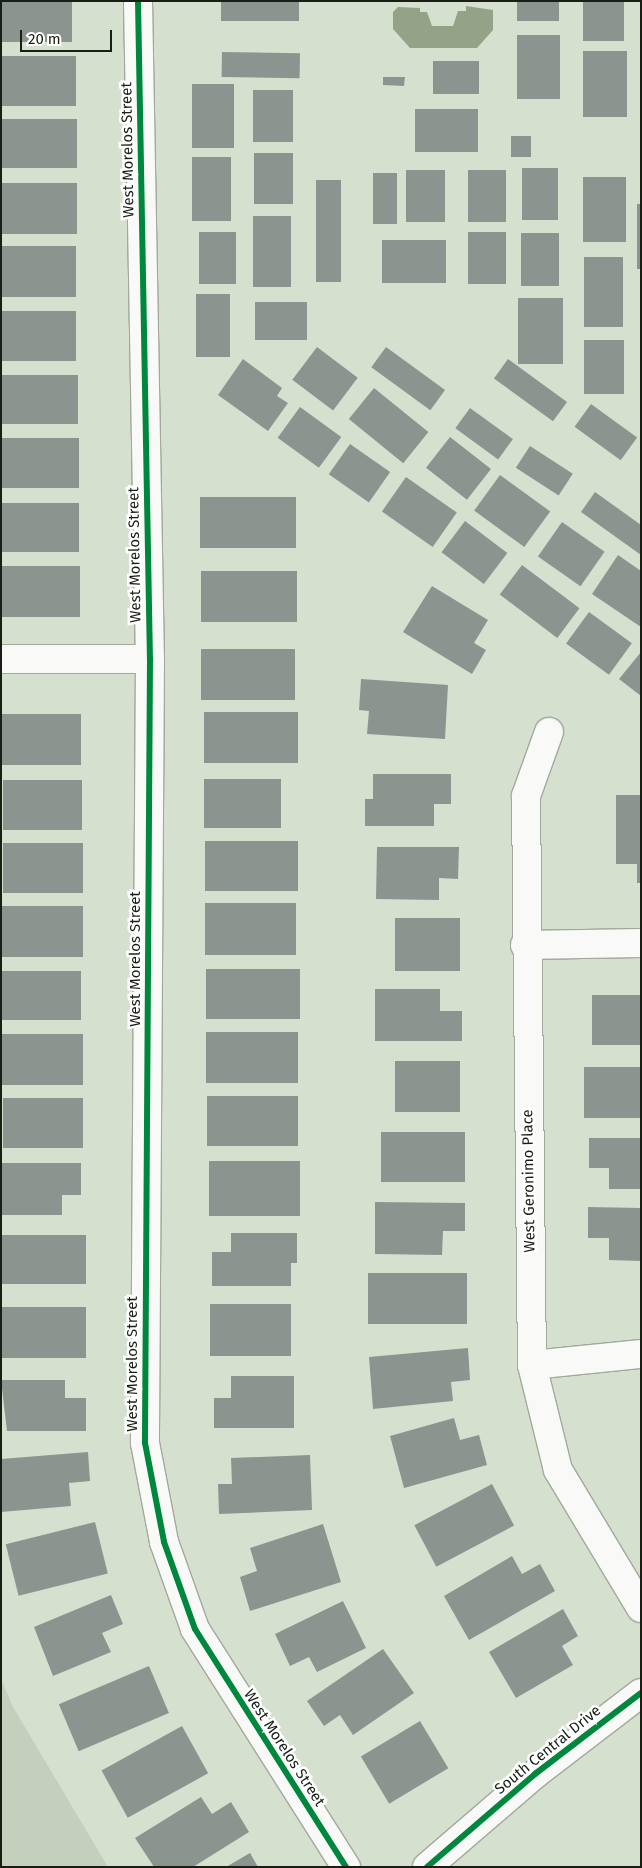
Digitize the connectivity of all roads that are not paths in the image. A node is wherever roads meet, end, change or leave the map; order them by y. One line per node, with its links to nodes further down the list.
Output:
1 (138, 1): 3 (street, West Morelos Street)
2 (1, 658): 3 (street)
3 (150, 658): 11 (street, West Morelos Street)
4 (549, 732): 6 (street, West Geronimo Place)
5 (641, 943): 6 (street)
6 (525, 945): 8 (street, West Geronimo Place)
7 (641, 1354): 8 (street)
8 (532, 1365): 9 (street, West Geronimo Place)
9 (641, 1608)
10 (641, 1693): 12 (street, South Central Drive)
11 (346, 1867)
12 (427, 1867)

